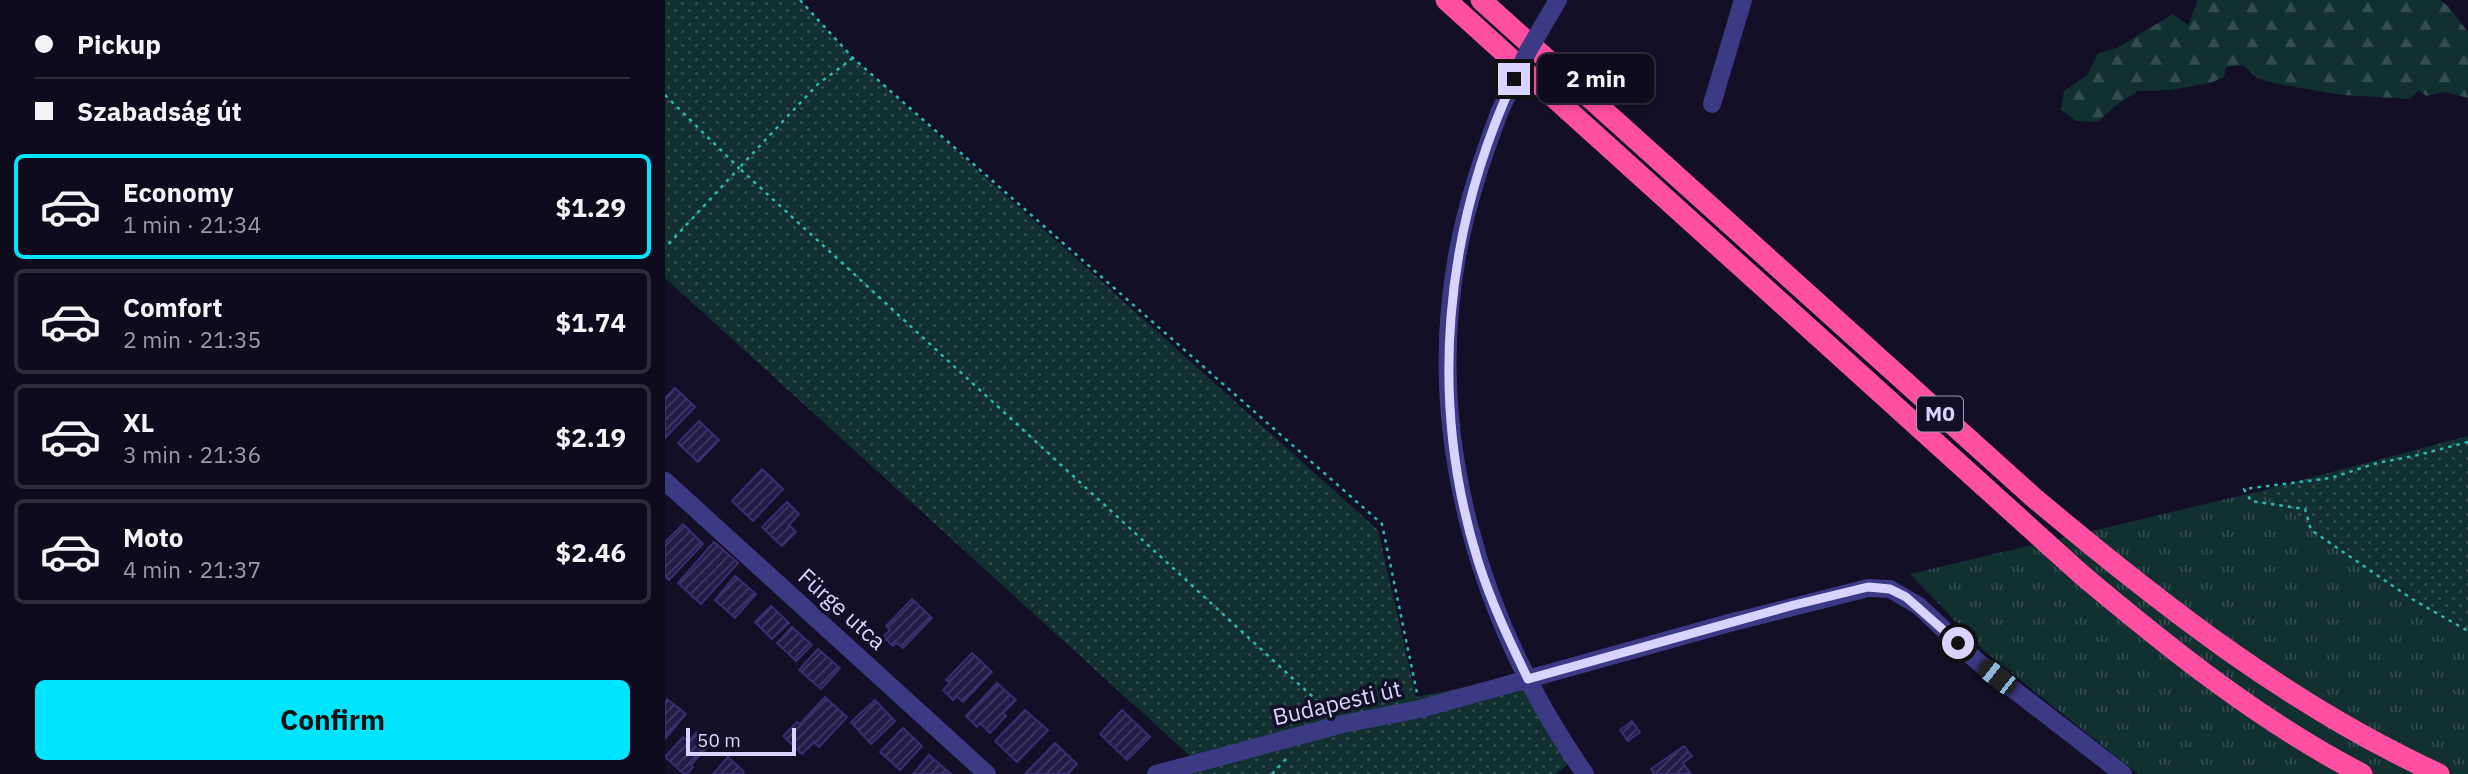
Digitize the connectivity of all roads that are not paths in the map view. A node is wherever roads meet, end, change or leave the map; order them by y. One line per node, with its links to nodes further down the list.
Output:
1 (1446, 0): 12 (highway, M0)
2 (1481, 0): 13 (highway, M0)
3 (1558, 0): 7 (street, bridge)
4 (1743, 0): 5 (street)
5 (1712, 104)
6 (665, 481): 8 (street, Fürge utca)
7 (1528, 679): 9 (street, Budapesti út); 10 (street); 11 (street, Budapesti út)
8 (987, 774)
9 (1156, 774)
10 (1585, 774)
11 (2123, 774)
12 (2361, 774)
13 (2439, 774)

